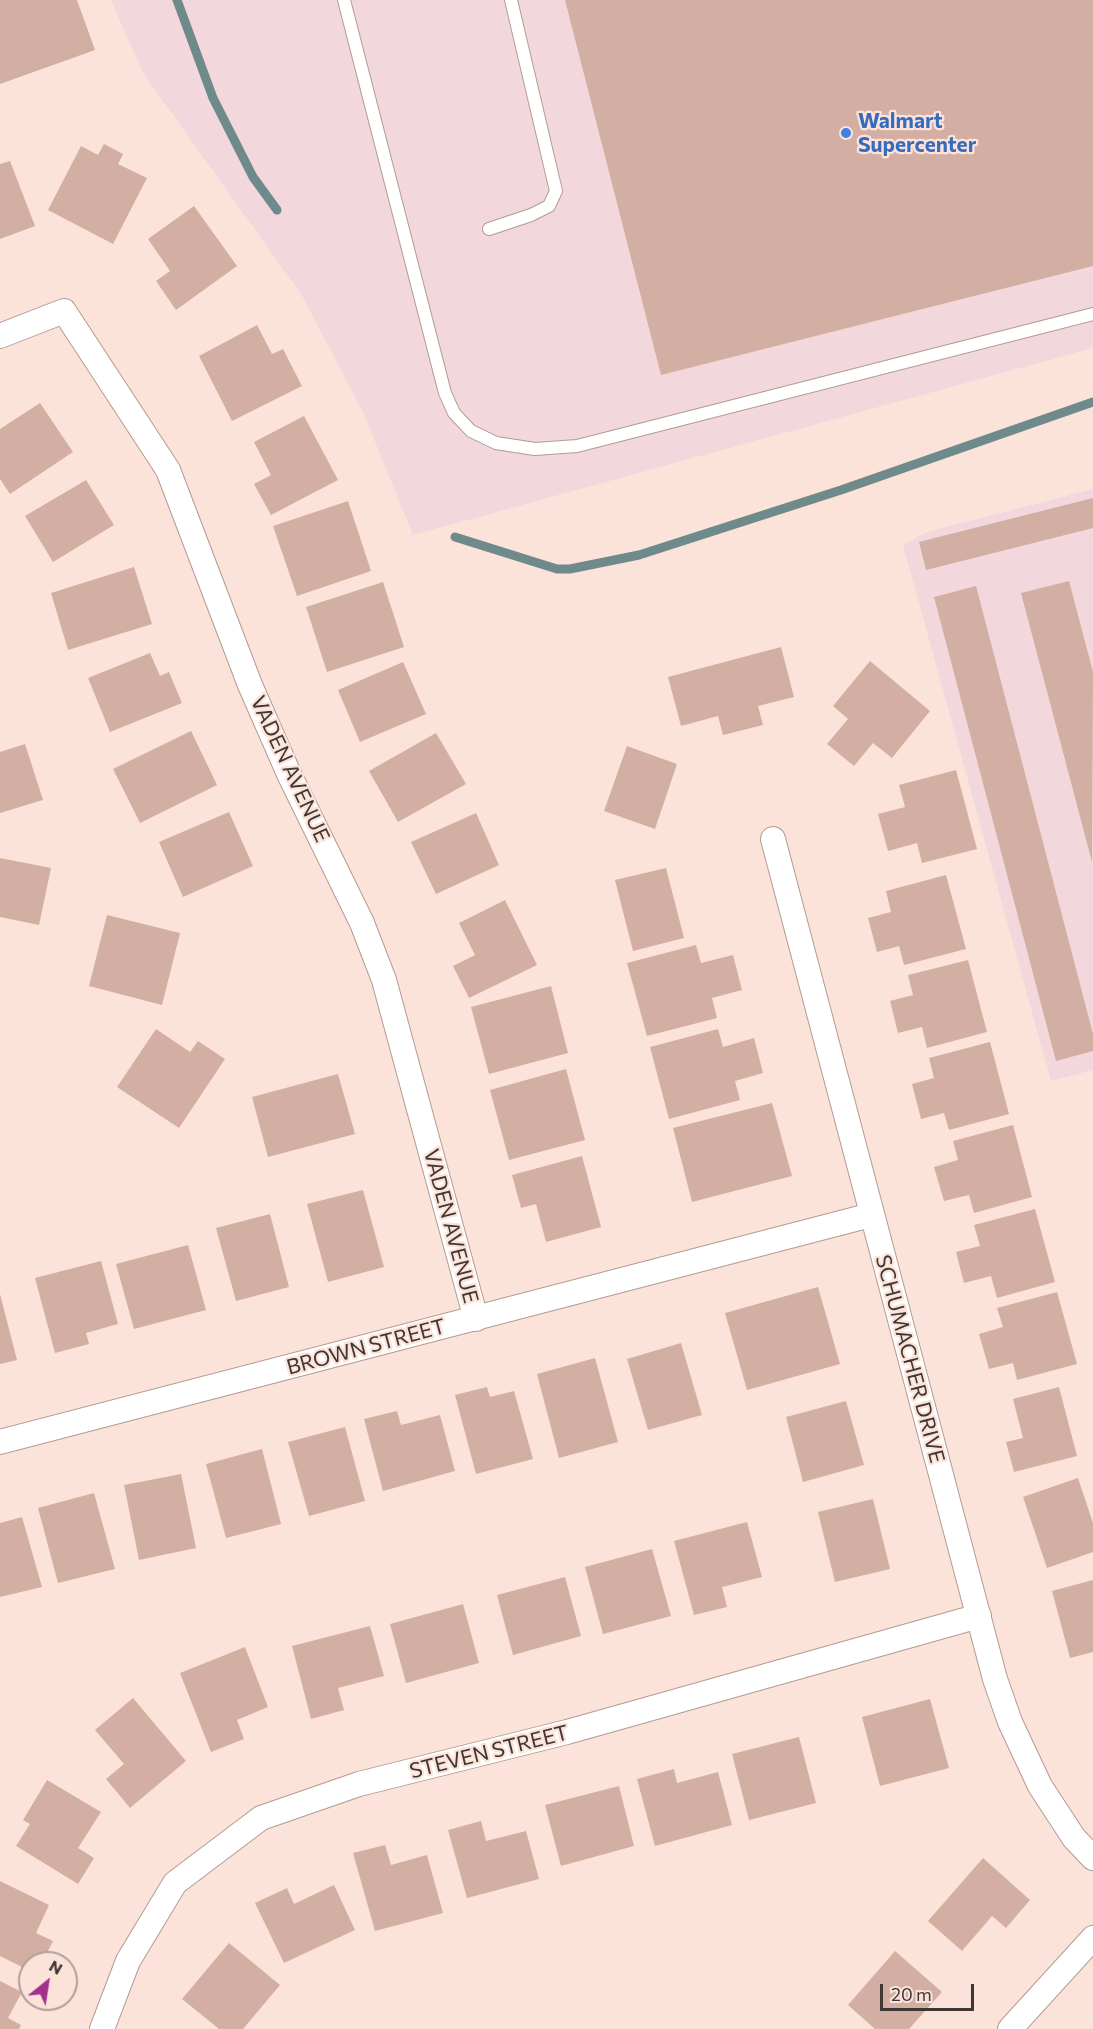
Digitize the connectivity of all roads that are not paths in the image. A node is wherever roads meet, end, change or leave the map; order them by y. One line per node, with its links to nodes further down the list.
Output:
1 (344, 0): 4 (lane)
2 (511, 0): 3 (lane)
3 (489, 229)
4 (1093, 314)
5 (0, 336): 8 (street, VADEN AVENUE)
6 (773, 839): 7 (street, SCHUMACHER DRIVE)
7 (871, 1215): 8 (street, BROWN STREET); 10 (street, SCHUMACHER DRIVE)
8 (476, 1319): 9 (street, BROWN STREET)
9 (0, 1442)
10 (979, 1616): 11 (street, SCHUMACHER DRIVE); 13 (street, STEVEN STREET)
11 (1093, 1858)
12 (1093, 1938): 14 (street)
13 (102, 2029)
14 (1011, 2029)

